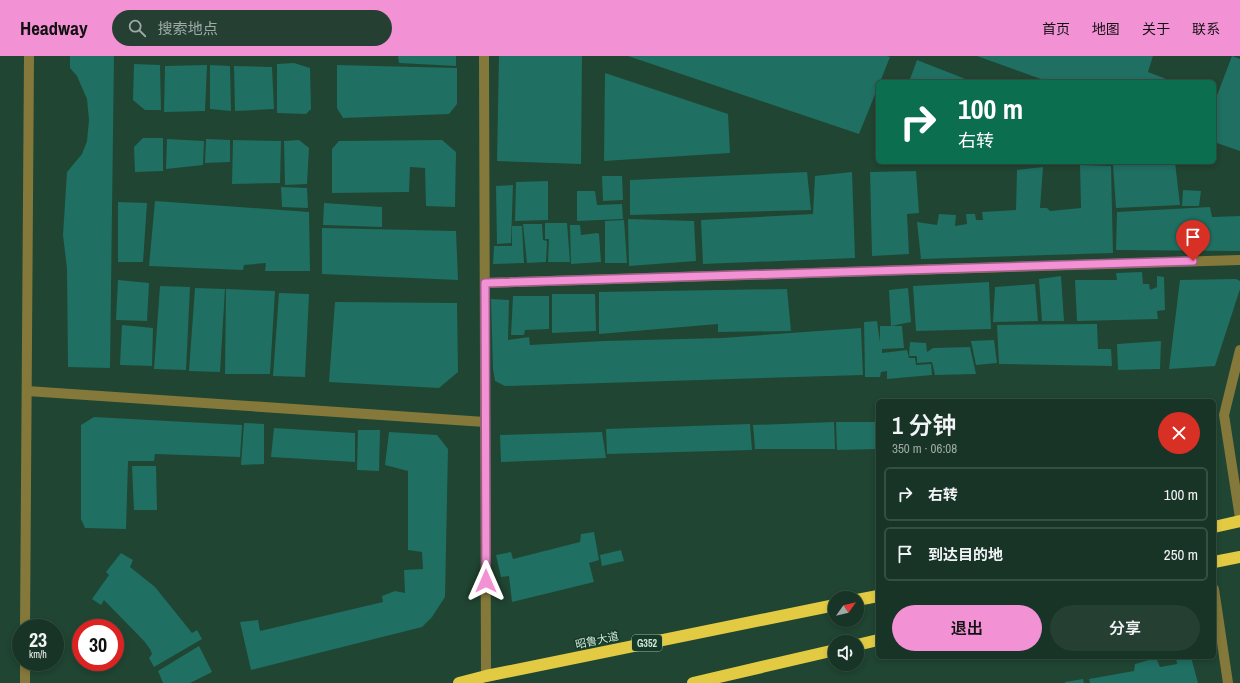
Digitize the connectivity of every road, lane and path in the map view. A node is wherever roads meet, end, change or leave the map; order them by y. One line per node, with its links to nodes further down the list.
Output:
1 (29, 56): 6 (street)
2 (484, 56): 4 (street)
3 (1240, 260): 4 (street)
4 (485, 283): 7 (street)
5 (1240, 350): 8 (street)
6 (27, 391): 7 (street); 16 (street)
7 (485, 422): 21 (street)
8 (1240, 520): 9 (highway)
9 (1216, 526)
10 (1240, 557): 11 (highway)
11 (1216, 562)
12 (876, 596): 13 (highway)
13 (864, 599)
14 (1216, 602): 25 (street)
15 (828, 605): 21 (highway, 昭鲁大道 / G352)
16 (25, 619)
17 (876, 640): 18 (highway)
18 (864, 643)
19 (828, 652): 24 (highway)
20 (25, 671): 22 (street)
21 (486, 676): 23 (highway, 昭鲁大道 / G352)
22 (25, 683)
23 (459, 683)
24 (693, 683)
25 (1228, 683)

